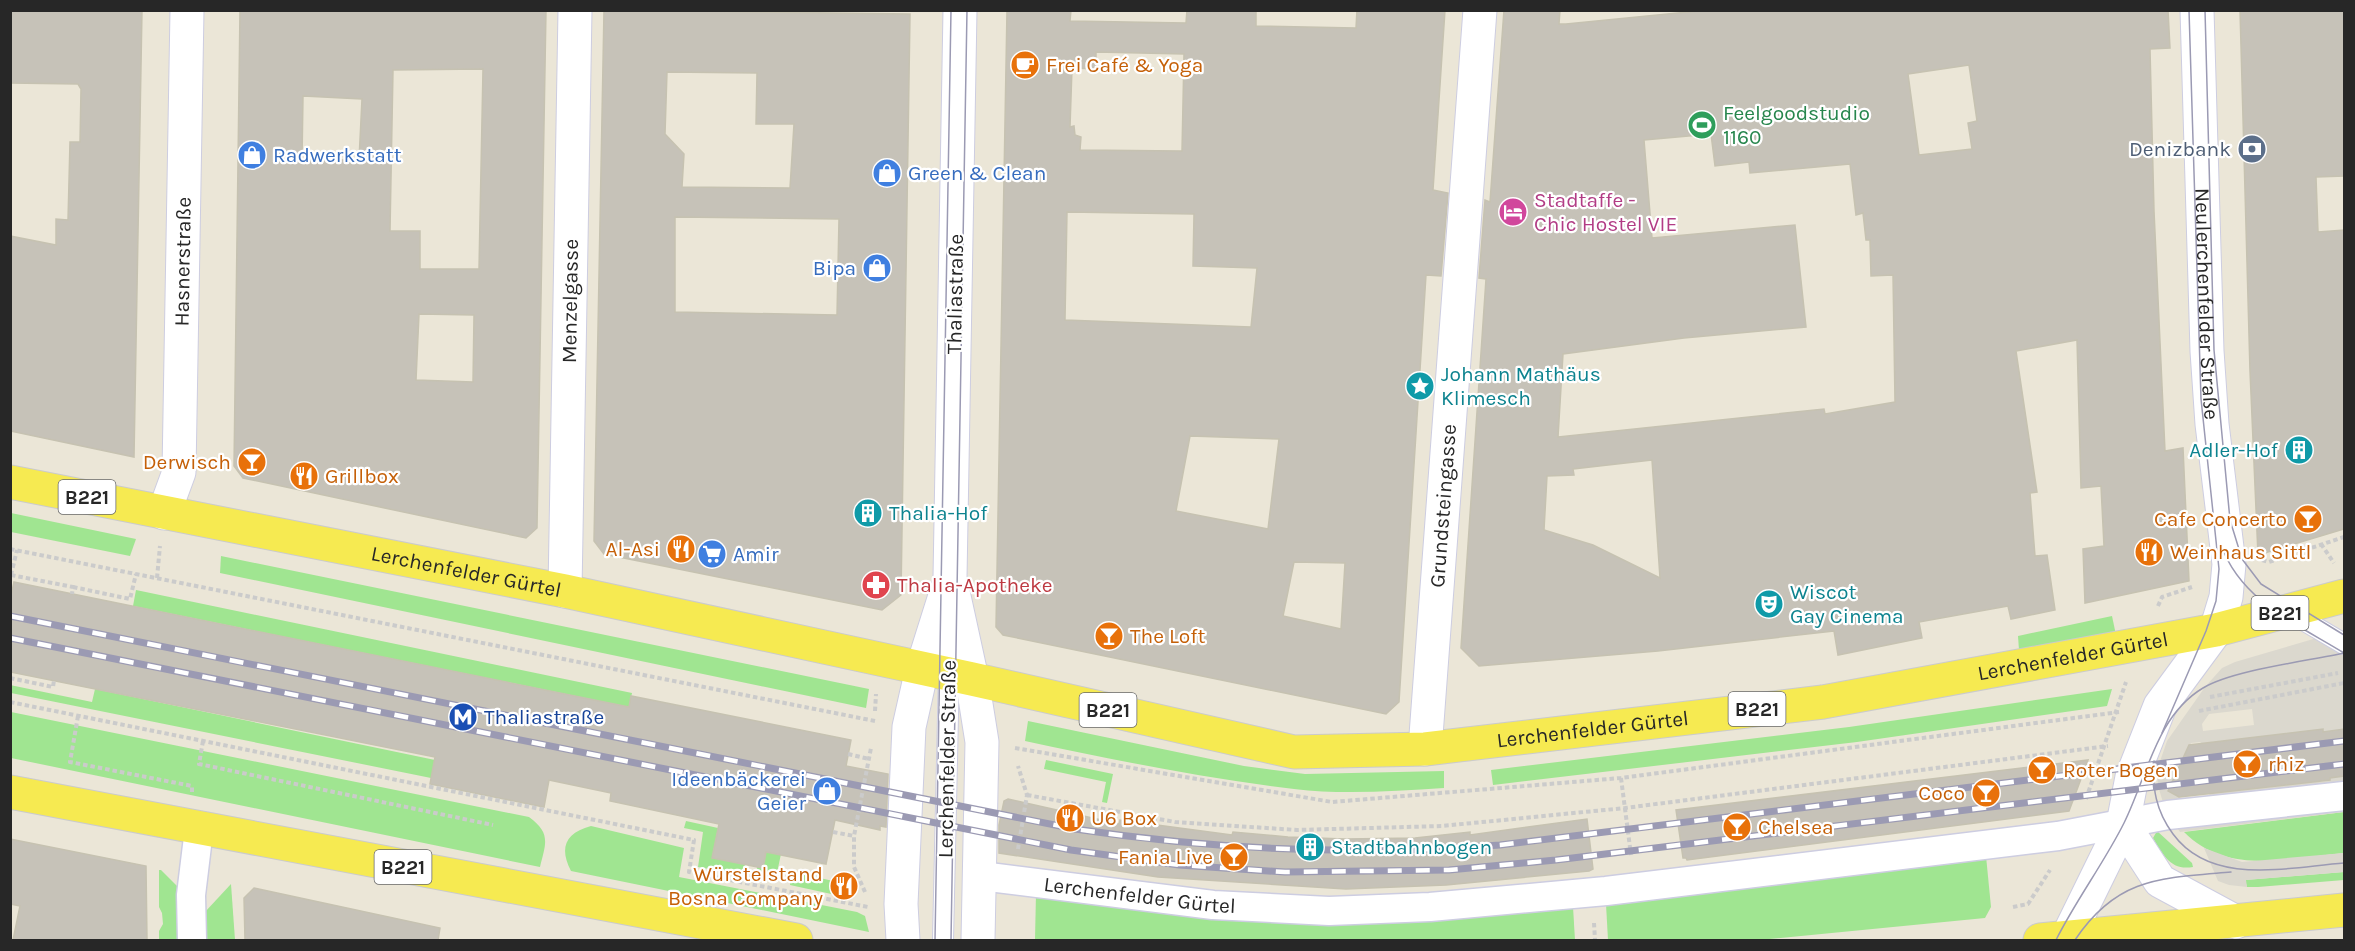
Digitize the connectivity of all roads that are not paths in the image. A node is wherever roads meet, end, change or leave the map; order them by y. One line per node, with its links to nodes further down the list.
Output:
1 (187, 10): 7 (street, Hasnerstraße)
2 (575, 10): 9 (street, Menzelgasse)
3 (960, 10): 8 (street, Thaliastraße)
4 (1479, 10): 15 (street, Grundsteingasse)
5 (2198, 10): 12 (street, Neulerchenfelder Straße)
6 (10, 482): 7 (main road, Lerchenfelder Gürtel / B221)
7 (164, 513): 9 (main road, Lerchenfelder Gürtel / B221)
8 (951, 578): 14 (street); 14 (street)
9 (565, 591): 14 (main road, Lerchenfelder Gürtel / B221)
10 (2344, 596): 11 (main road, Lerchenfelder Gürtel / B221)
11 (2288, 611): 12 (main road, Lerchenfelder Gürtel / B221); 13 (lane)
12 (2216, 630): 15 (main road, Lerchenfelder Gürtel / B221); 18 (street, Lerchenfelder Gürtel)
13 (2344, 644)
14 (948, 674): 15 (main road, Lerchenfelder Gürtel / B221); 20 (street); 25 (street); 26 (lane, Lerchenfelder Straße)
15 (1425, 749)
16 (10, 792): 19 (main road, B221)
17 (2344, 796): 18 (street, Lerchenfelder Gürtel)
18 (2123, 824): 20 (street, Lerchenfelder Gürtel); 22 (street); 28 (street, Lerchenfelder Gürtel)
19 (199, 829): 23 (street); 24 (main road, B221)
20 (981, 876): 27 (street)
21 (2344, 910): 22 (main road, Lerchenfelder Gürtel)
22 (2236, 922): 28 (main road, Lerchenfelder Gürtel)
23 (192, 940)
24 (796, 940)
25 (903, 940)
26 (943, 940)
27 (978, 940)
28 (2058, 940)

